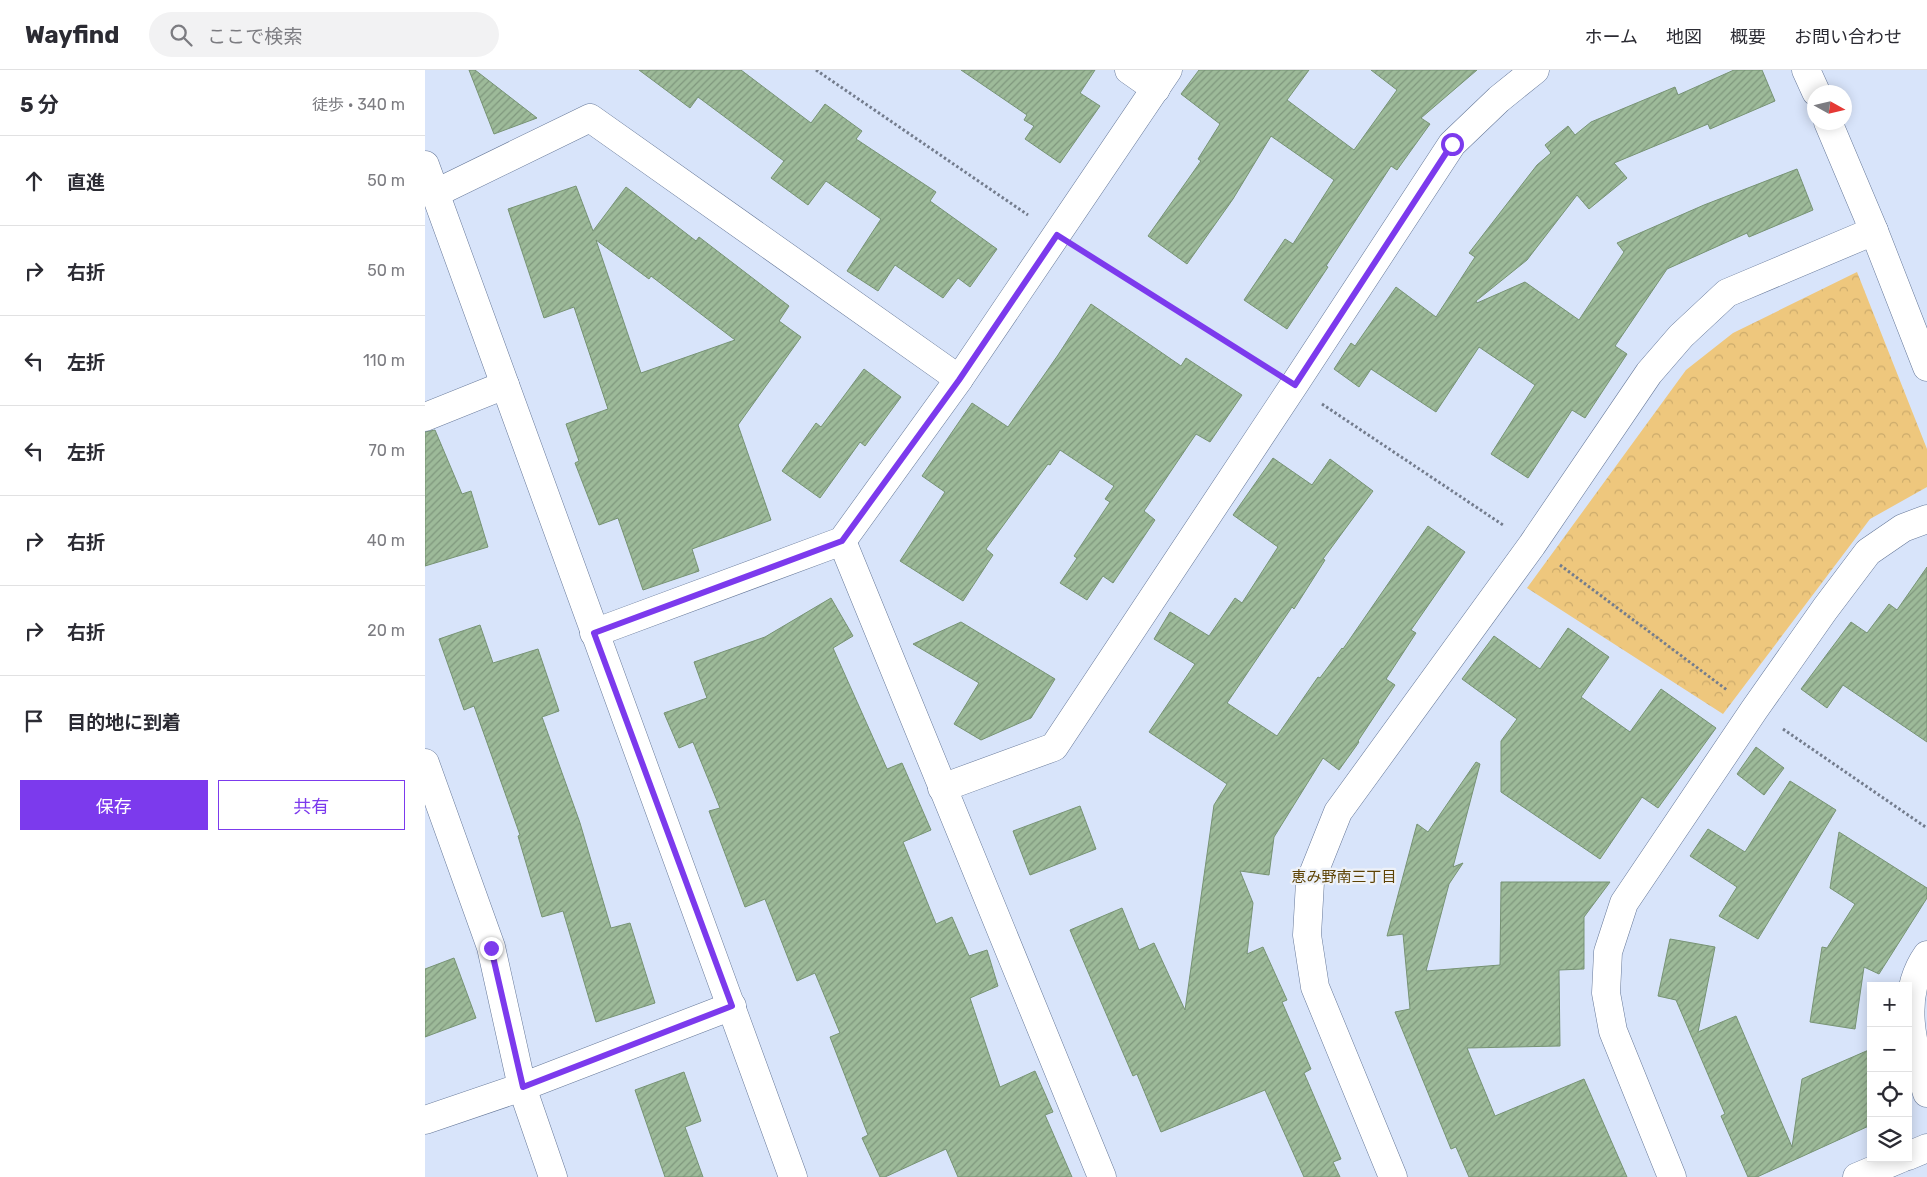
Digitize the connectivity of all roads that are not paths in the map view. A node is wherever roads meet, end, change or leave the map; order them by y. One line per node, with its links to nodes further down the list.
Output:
1 (1129, 70): 4 (street)
2 (1535, 70): 18 (street)
3 (1806, 70): 5 (street)
4 (1162, 79): 11 (street)
5 (1813, 85)
6 (1831, 130): 9 (street)
7 (425, 166): 8 (street)
8 (436, 193): 11 (street); 12 (street)
9 (1874, 231): 10 (street); 30 (street)
10 (1927, 367)
11 (959, 380): 15 (street)
12 (505, 385): 13 (street); 16 (street)
13 (425, 418)
14 (1927, 519): 31 (street)
15 (842, 541): 16 (street); 18 (street)
16 (594, 633): 20 (street)
17 (425, 763): 21 (street)
18 (942, 788): 29 (street)
19 (1927, 955): 22 (street)
20 (732, 1006): 21 (street); 28 (street)
21 (523, 1087): 23 (street); 27 (street)
22 (1927, 1093)
23 (425, 1120)
24 (1927, 1148): 25 (street)
25 (1912, 1154)
26 (1893, 1162): 32 (street)
27 (553, 1177)
28 (793, 1177)
29 (1102, 1177)
30 (1393, 1177)
31 (1672, 1177)
32 (1857, 1177)

